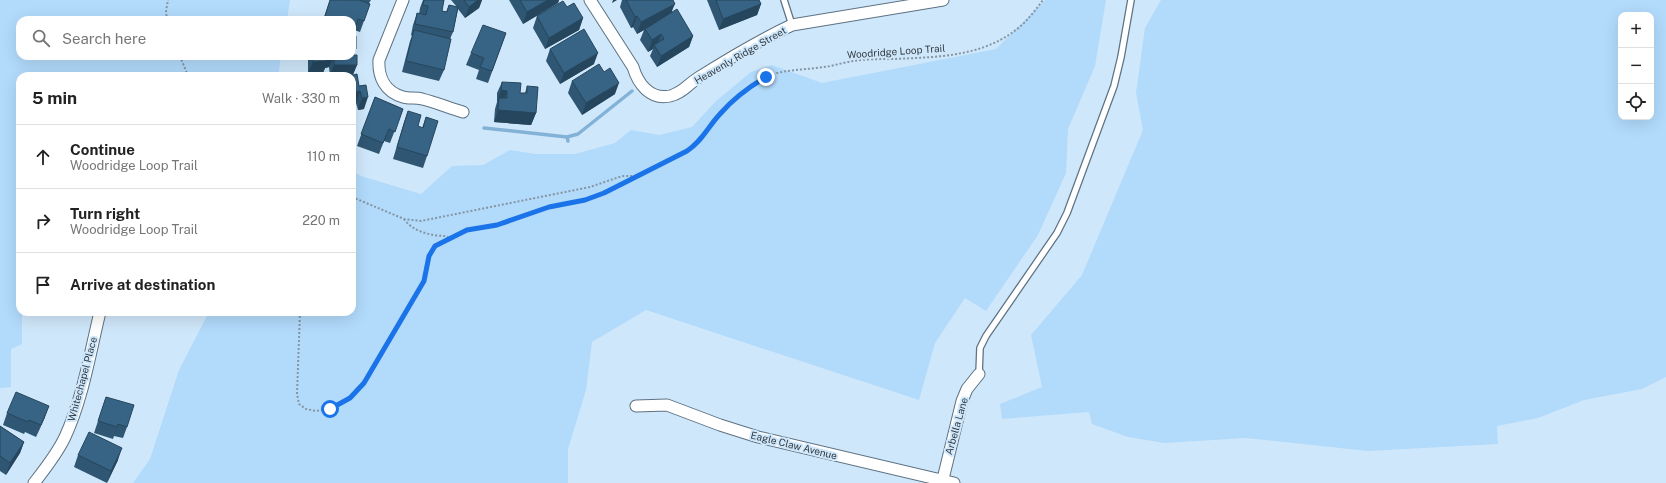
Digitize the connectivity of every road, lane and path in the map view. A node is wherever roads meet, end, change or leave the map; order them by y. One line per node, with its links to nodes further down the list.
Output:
1 (168, 0): 8 (path)
2 (403, 0): 12 (street)
3 (590, 0): 9 (street, Heavenly Ridge Street)
4 (784, 0): 9 (lane)
5 (943, 0): 9 (street, Heavenly Ridge Street)
6 (1043, 0): 13 (path, Woodridge Loop Trail)
7 (1131, 0): 19 (lane)
8 (167, 16)
9 (792, 25)
10 (182, 60): 11 (path)
11 (186, 72)
12 (463, 112)
13 (635, 178): 15 (path); 16 (path, Woodridge Loop Trail)
14 (356, 199): 15 (path)
15 (404, 219): 16 (path)
16 (448, 238): 18 (path, Woodridge Loop Trail)
17 (99, 316): 22 (street, Whitechapel Place)
18 (300, 316)
19 (979, 374): 21 (street, Arbella Lane)
20 (636, 406): 21 (street, Eagle Claw Avenue)
21 (942, 481): 23 (street, Eagle Claw Avenue)
22 (34, 483)
23 (954, 483)

